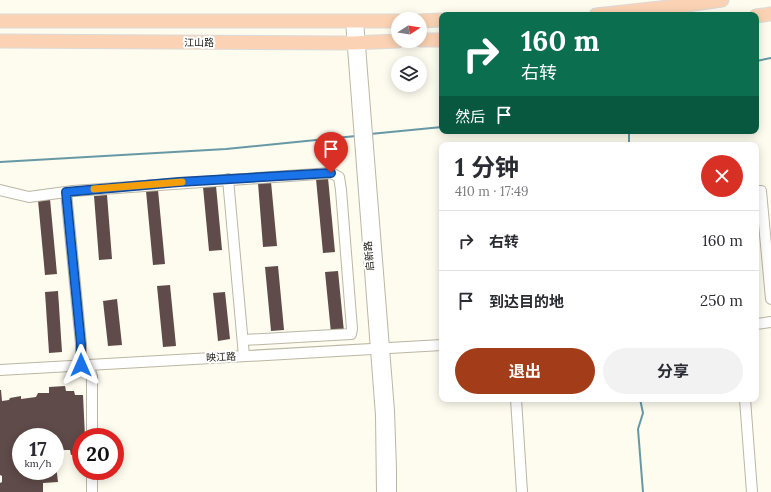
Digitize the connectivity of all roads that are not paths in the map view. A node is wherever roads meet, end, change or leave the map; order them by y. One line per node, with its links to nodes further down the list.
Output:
1 (722, 0): 2 (main road)
2 (623, 12)
3 (439, 20): 7 (main road)
4 (0, 21): 5 (main road, 江山路)
5 (354, 21): 6 (main road, 江山路); 12 (street, 启新路)
6 (391, 21)
7 (427, 21)
8 (427, 40): 9 (main road)
9 (439, 40)
10 (0, 41): 12 (main road, 江山路)
11 (391, 41): 12 (main road, 江山路)
12 (356, 43): 22 (street, 启新路)
13 (228, 179): 16 (street); 20 (street); 20 (street)
14 (0, 190): 16 (street)
15 (759, 191): 17 (street)
16 (66, 192): 24 (street)
17 (771, 299)
18 (771, 322): 19 (street)
19 (759, 324)
20 (243, 340): 23 (street)
21 (439, 344): 22 (street, 映江路)
22 (380, 348): 23 (street, 映江路); 31 (street, 启新路); 32 (street, 启新路)
23 (244, 356): 24 (street, 映江路)
24 (85, 365): 25 (street, 映江路); 28 (street)
25 (0, 370)
26 (516, 402): 33 (street)
27 (745, 402): 34 (street)
28 (92, 428)
29 (92, 480): 30 (street)
30 (92, 492)
31 (382, 492)
32 (391, 492)
33 (522, 492)
34 (752, 492)

